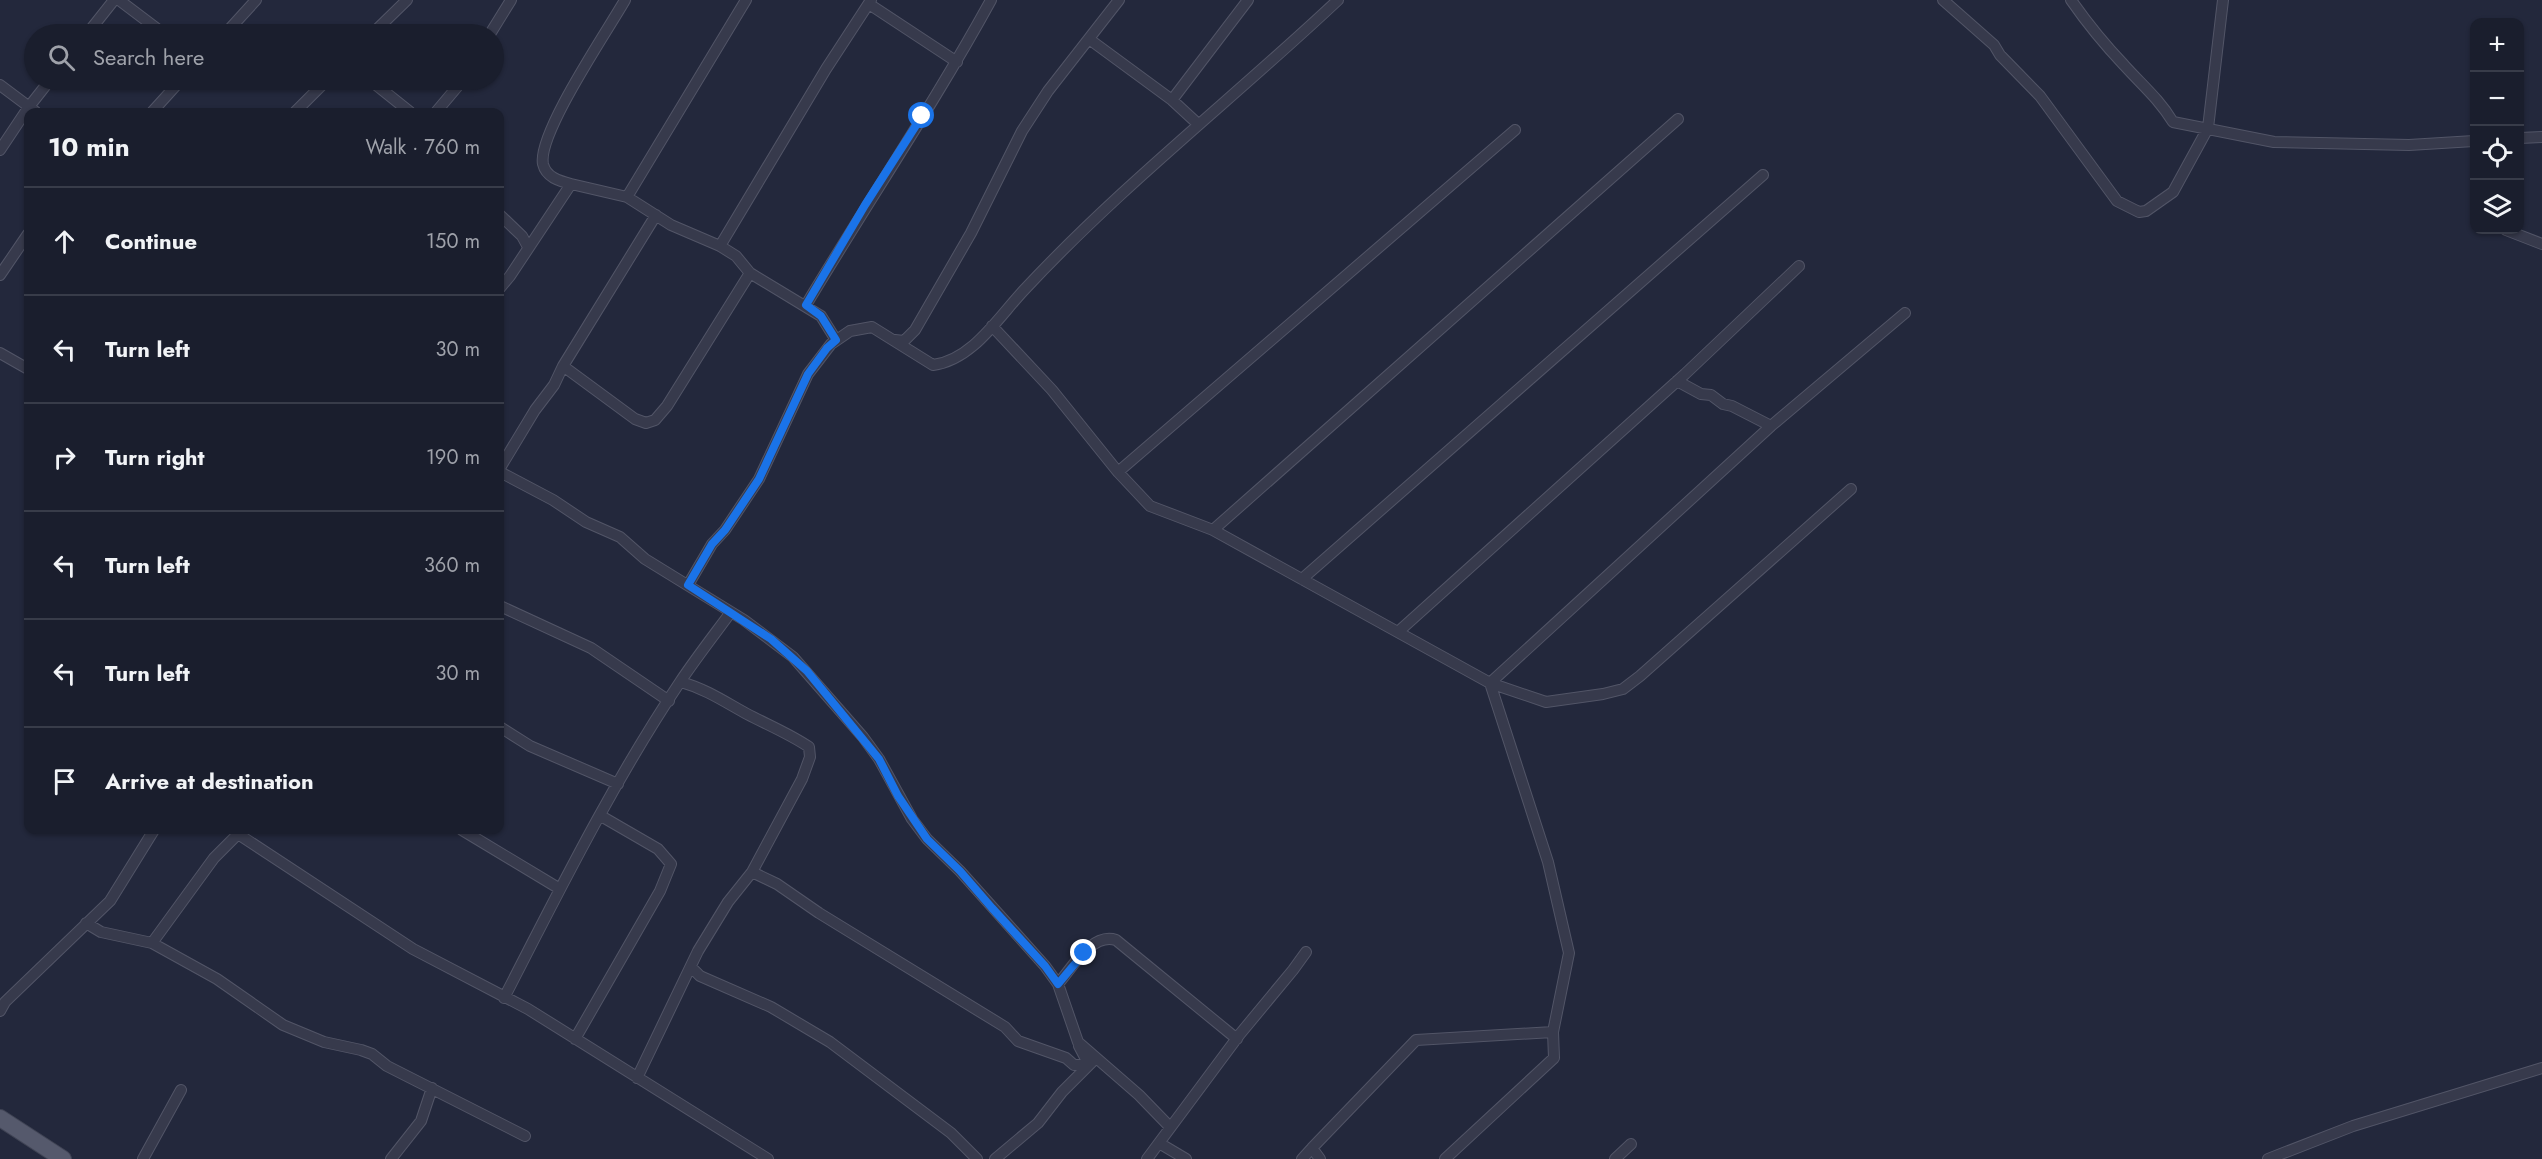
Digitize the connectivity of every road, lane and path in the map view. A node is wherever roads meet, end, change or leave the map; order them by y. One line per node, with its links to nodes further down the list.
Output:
1 (114, 0): 16 (street)
2 (119, 0): 17 (street)
3 (256, 0): 18 (street)
4 (407, 0): 19 (street)
5 (511, 0): 20 (street)
6 (626, 0): 46 (street)
7 (746, 0): 47 (street)
8 (991, 0): 22 (street)
9 (1119, 0): 21 (street)
10 (1248, 0): 29 (street)
11 (1338, 0): 38 (street)
12 (1943, 0): 39 (street)
13 (2071, 0): 39 (street)
14 (2223, 0): 39 (street)
15 (870, 2): 22 (street); 52 (street)
16 (95, 24)
17 (151, 24)
18 (234, 24)
19 (382, 24)
20 (496, 24)
21 (1089, 39): 29 (street); 63 (street)
22 (957, 62): 59 (street)
23 (0, 85): 30 (street)
24 (44, 90): 31 (street)
25 (172, 90): 32 (street)
26 (317, 90): 33 (street)
27 (382, 90): 34 (street)
28 (455, 90): 35 (street)
29 (1172, 100): 38 (street)
30 (30, 108)
31 (33, 108)
32 (156, 108)
33 (299, 108)
34 (405, 108)
35 (439, 108)
36 (1678, 119): 73 (street)
37 (24, 120): 44 (street)
38 (1198, 124): 61 (street)
39 (2208, 128): 43 (street)
40 (1515, 130): 71 (street)
41 (2542, 137): 42 (street)
42 (2524, 138)
43 (2470, 141)
44 (0, 150)
45 (1763, 175): 74 (street)
46 (571, 184): 47 (street); 53 (street)
47 (627, 197): 48 (street)
48 (656, 214): 52 (street); 65 (street)
49 (504, 219): 53 (street)
50 (2516, 234): 51 (street)
51 (2542, 244)
52 (720, 246): 56 (street)
53 (528, 247): 58 (street)
54 (24, 250): 57 (street)
55 (1799, 266): 67 (street)
56 (750, 273): 59 (street); 65 (street)
57 (0, 275)
58 (504, 283)
59 (806, 305): 62 (street)
60 (1905, 313): 68 (street)
61 (992, 326): 63 (street); 71 (street)
62 (836, 340): 63 (street); 75 (street)
63 (895, 340)
64 (0, 353): 66 (street)
65 (563, 366): 69 (street)
66 (24, 367)
67 (1677, 381): 68 (street); 78 (street)
68 (1771, 426): 80 (street)
69 (504, 463)
70 (504, 472): 75 (street)
71 (1118, 472): 73 (street)
72 (1851, 489): 80 (street)
73 (1213, 530): 74 (street)
74 (1302, 579): 78 (street)
75 (688, 585): 77 (street)
76 (504, 608): 81 (street)
77 (731, 612): 79 (street); 95 (street)
78 (1398, 632): 80 (street)
79 (681, 682): 81 (street); 89 (street)
80 (1490, 683): 98 (street)
81 (669, 701): 83 (street)
82 (504, 730): 83 (street)
83 (618, 784): 84 (street)
84 (601, 816): 90 (street); 99 (street)
85 (152, 834): 91 (street)
86 (238, 834): 92 (street)
87 (243, 834): 96 (street)
88 (469, 834): 90 (street)
89 (752, 872): 94 (street); 101 (street)
90 (561, 889): 96 (street)
91 (86, 923): 92 (street); 97 (street)
92 (152, 943): 104 (street)
93 (1306, 952): 100 (street)
94 (691, 967): 103 (street); 116 (street)
95 (1058, 984): 100 (street); 101 (street)
96 (504, 998): 99 (street)
97 (0, 1011)
98 (1553, 1032): 111 (street); 122 (street)
99 (575, 1039): 103 (street)
100 (1237, 1039): 107 (street)
101 (1093, 1062): 107 (street); 117 (street)
102 (2542, 1068): 124 (street)
103 (637, 1078): 115 (street)
104 (432, 1088): 108 (street); 114 (street)
105 (181, 1090): 113 (street)
106 (1, 1120): 112 (main road)
107 (1170, 1127): 109 (street)
108 (525, 1136)
109 (1159, 1143): 118 (street); 119 (street)
110 (1631, 1144): 123 (street)
111 (1312, 1148): 120 (street); 121 (street)
112 (63, 1159)
113 (143, 1159)
114 (391, 1159)
115 (768, 1159)
116 (977, 1159)
117 (995, 1159)
118 (1147, 1159)
119 (1186, 1159)
120 (1302, 1159)
121 (1320, 1159)
122 (1445, 1159)
123 (1615, 1159)
124 (2268, 1159)

